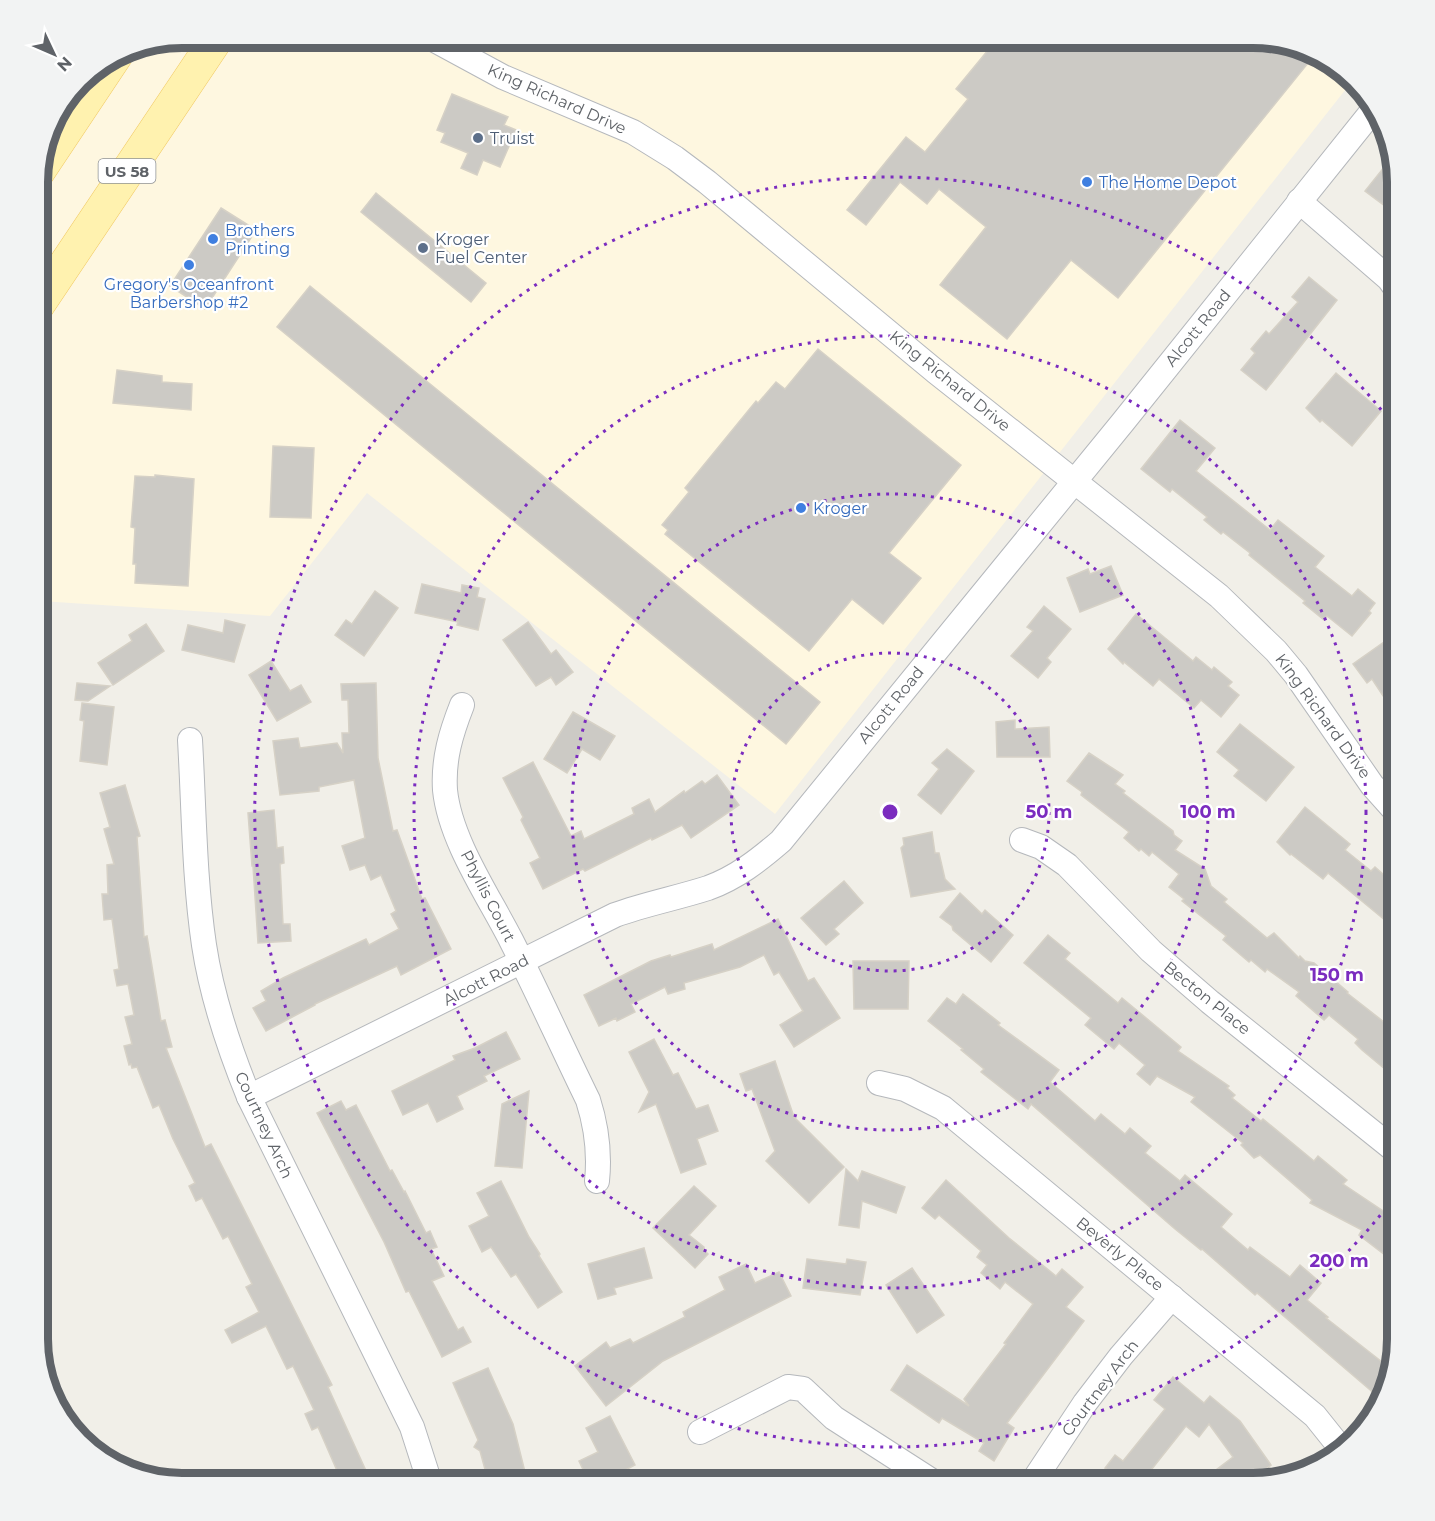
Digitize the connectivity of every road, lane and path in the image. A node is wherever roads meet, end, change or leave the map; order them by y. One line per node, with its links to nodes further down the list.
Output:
1 (210, 48): 8 (main road, US 58)
2 (450, 48): 9 (street, King Richard Drive)
3 (103, 75): 5 (main road)
4 (1369, 115): 6 (street, Alcott Road)
5 (52, 151)
6 (1299, 201): 7 (street); 9 (street, Alcott Road)
7 (1387, 277)
8 (48, 290)
9 (1073, 481): 12 (street, King Richard Drive); 14 (street, Alcott Road)
10 (462, 705): 14 (street, Phyllis Court)
11 (190, 740): 16 (street, Courtney Arch)
12 (1387, 801)
13 (1022, 840): 17 (street, Becton Place)
14 (522, 963): 16 (street, Alcott Road); 18 (street, Phyllis Court)
15 (879, 1083): 19 (street, Beverly Place)
16 (249, 1097): 22 (street, Courtney Arch)
17 (1387, 1143)
18 (597, 1181)
19 (1172, 1297): 21 (street, Beverly Place); 24 (street, Courtney Arch)
20 (700, 1432): 23 (street)
21 (1336, 1443)
22 (427, 1473)
23 (918, 1473)
24 (1039, 1473)

